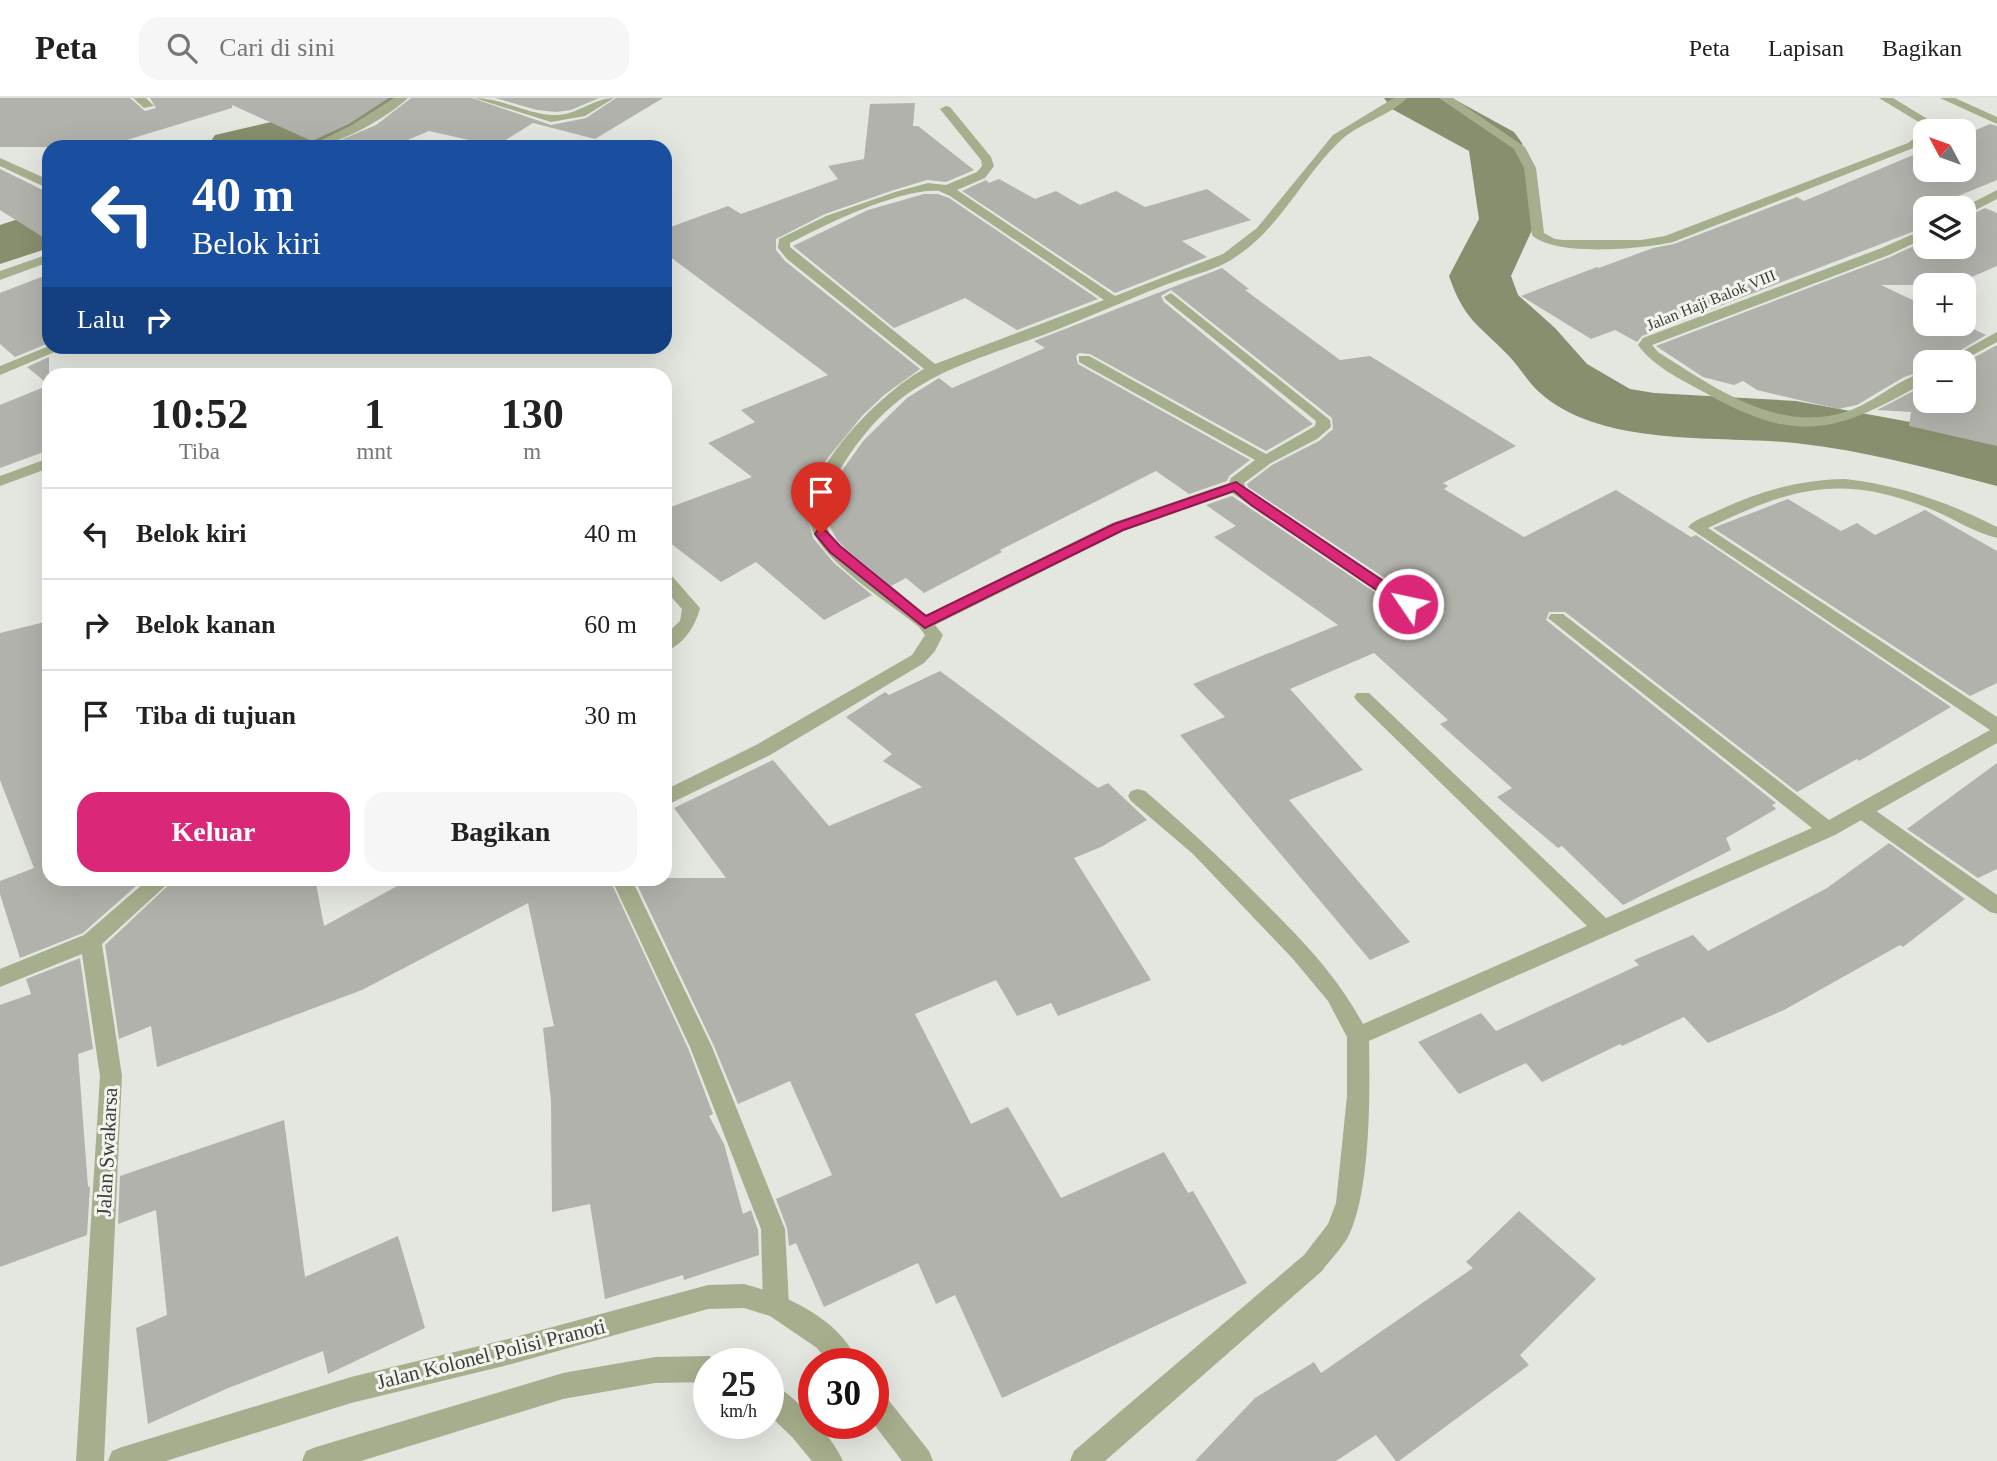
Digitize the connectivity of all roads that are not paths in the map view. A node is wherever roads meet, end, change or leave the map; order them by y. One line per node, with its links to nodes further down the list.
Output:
1 (402, 98): 11 (street)
2 (480, 98): 3 (street)
3 (608, 98)
4 (1400, 98): 22 (street)
5 (1446, 98): 12 (street)
6 (1885, 98): 9 (street)
7 (1946, 98): 10 (street)
8 (946, 109): 15 (street)
9 (1923, 119)
10 (1996, 121)
11 (328, 140)
12 (1913, 144)
13 (0, 162): 14 (street)
14 (42, 182)
15 (948, 189): 22 (street); 27 (street)
16 (1997, 194): 17 (street)
17 (1976, 205)
18 (1913, 239): 30 (street, Jalan Haji Balok VIII)
19 (42, 261): 20 (street)
20 (0, 276)
21 (1171, 296): 31 (street)
22 (1115, 302): 27 (street)
23 (1997, 336): 24 (street)
24 (1972, 350)
25 (42, 354): 28 (street)
26 (1084, 359): 31 (street)
27 (934, 370): 39 (street)
28 (0, 371)
29 (1913, 382): 30 (street)
30 (1853, 415)
31 (1266, 460): 34 (street)
32 (42, 466): 33 (street)
33 (0, 481)
34 (1236, 486): 37 (street); 39 (street)
35 (1997, 533): 42 (street)
36 (672, 587): 40 (street)
37 (1408, 604)
38 (1556, 618): 47 (street)
39 (925, 623): 44 (street)
40 (672, 638)
41 (1363, 697): 51 (street)
42 (1997, 726)
43 (1997, 735): 46 (street)
44 (672, 796)
45 (1138, 796): 54 (street)
46 (1862, 811): 47 (street); 50 (street)
47 (1828, 830): 51 (street)
48 (154, 886): 52 (street)
49 (625, 886): 55 (street)
50 (1997, 906)
51 (1605, 930): 54 (street)
52 (91, 941): 53 (street); 60 (street, Jalan Swakarsa)
53 (0, 978)
54 (1358, 1036): 65 (street)
55 (776, 1305): 56 (street, Jalan Kolonel Polisi Pranoti); 61 (street, Jalan Kolonel Polisi Pranoti)
56 (834, 1348)
57 (693, 1369): 62 (street)
58 (784, 1410): 63 (street)
59 (889, 1422): 64 (street)
60 (90, 1461)
61 (122, 1461)
62 (316, 1461)
63 (830, 1461)
64 (919, 1461)
65 (1084, 1461)

